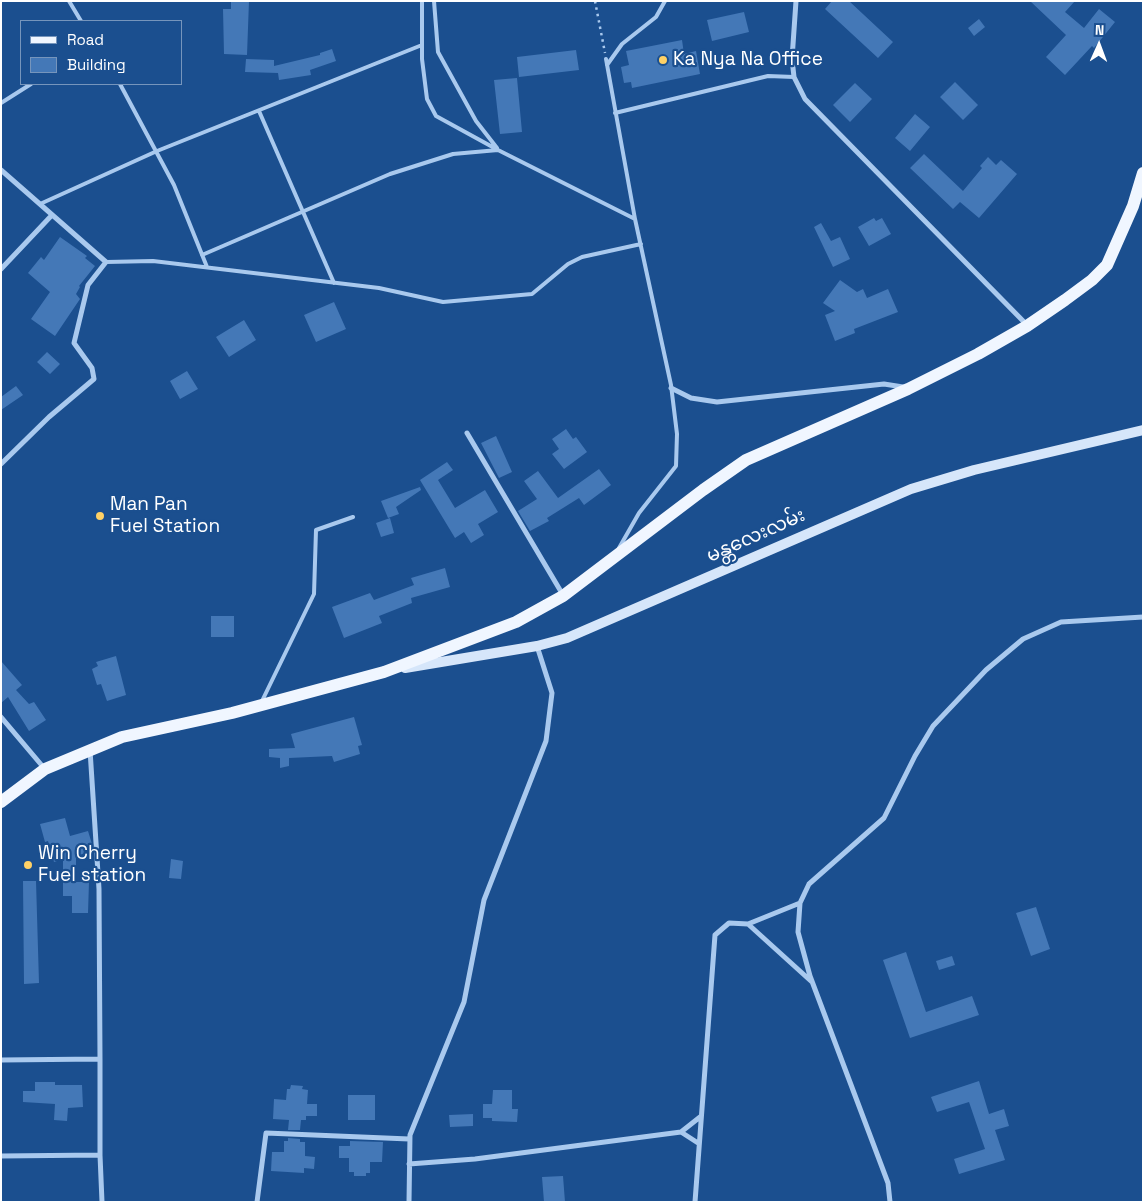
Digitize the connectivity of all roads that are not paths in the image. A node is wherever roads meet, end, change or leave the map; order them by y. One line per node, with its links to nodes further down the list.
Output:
1 (69, 1): 6 (lane)
2 (422, 1): 7 (lane)
3 (434, 1): 16 (lane)
4 (665, 1): 9 (lane)
5 (796, 1): 10 (street)
6 (80, 20)
7 (422, 45): 14 (lane); 16 (lane)
8 (606, 59): 9 (lane)
9 (607, 65): 15 (lane)
10 (794, 77): 15 (lane); 30 (street)
11 (29, 85): 13 (lane)
12 (121, 85): 17 (lane)
13 (1, 103)
14 (259, 110): 17 (lane); 21 (lane)
15 (615, 113): 23 (lane)
16 (498, 150): 21 (lane); 23 (lane)
17 (157, 151): 20 (lane); 25 (lane)
18 (1, 170): 20 (street)
19 (1143, 173): 30 (main road)
20 (40, 204): 22 (street)
21 (302, 211): 25 (lane); 29 (lane)
22 (52, 214): 26 (street); 28 (street)
23 (635, 219): 24 (lane)
24 (641, 244): 29 (lane); 31 (lane)
25 (202, 255): 27 (lane)
26 (106, 262): 27 (lane); 35 (street)
27 (207, 268): 29 (lane)
28 (1, 270)
29 (334, 283)
30 (1027, 326): 32 (main road)
31 (671, 388): 32 (street); 37 (lane)
32 (908, 388): 37 (main road)
33 (1143, 430): 40 (main road, မန္တလေးလမ်း)
34 (467, 433): 38 (street)
35 (1, 464)
36 (353, 517): 42 (lane)
37 (612, 560): 38 (main road)
38 (563, 596): 41 (main road)
39 (1143, 617): 47 (street)
40 (537, 646): 41 (main road, မန္တလေးလမ်း); 54 (street)
41 (384, 672): 42 (main road)
42 (260, 705): 44 (main road)
43 (1, 717): 45 (street)
44 (90, 750): 45 (main road); 50 (street)
45 (45, 770): 46 (main road)
46 (1, 802)
47 (800, 903): 48 (street); 49 (street)
48 (748, 924): 49 (street); 52 (street)
49 (814, 984): 63 (street)
50 (100, 1059): 51 (street); 56 (street)
51 (1, 1060)
52 (700, 1117): 53 (street); 55 (street)
53 (681, 1132): 55 (street); 58 (street)
54 (409, 1140): 58 (street); 60 (street)
55 (698, 1144): 62 (street)
56 (100, 1155): 57 (street); 59 (street)
57 (1, 1156)
58 (409, 1164): 61 (street)
59 (102, 1202)
60 (256, 1202)
61 (409, 1202)
62 (695, 1202)
63 (890, 1202)

